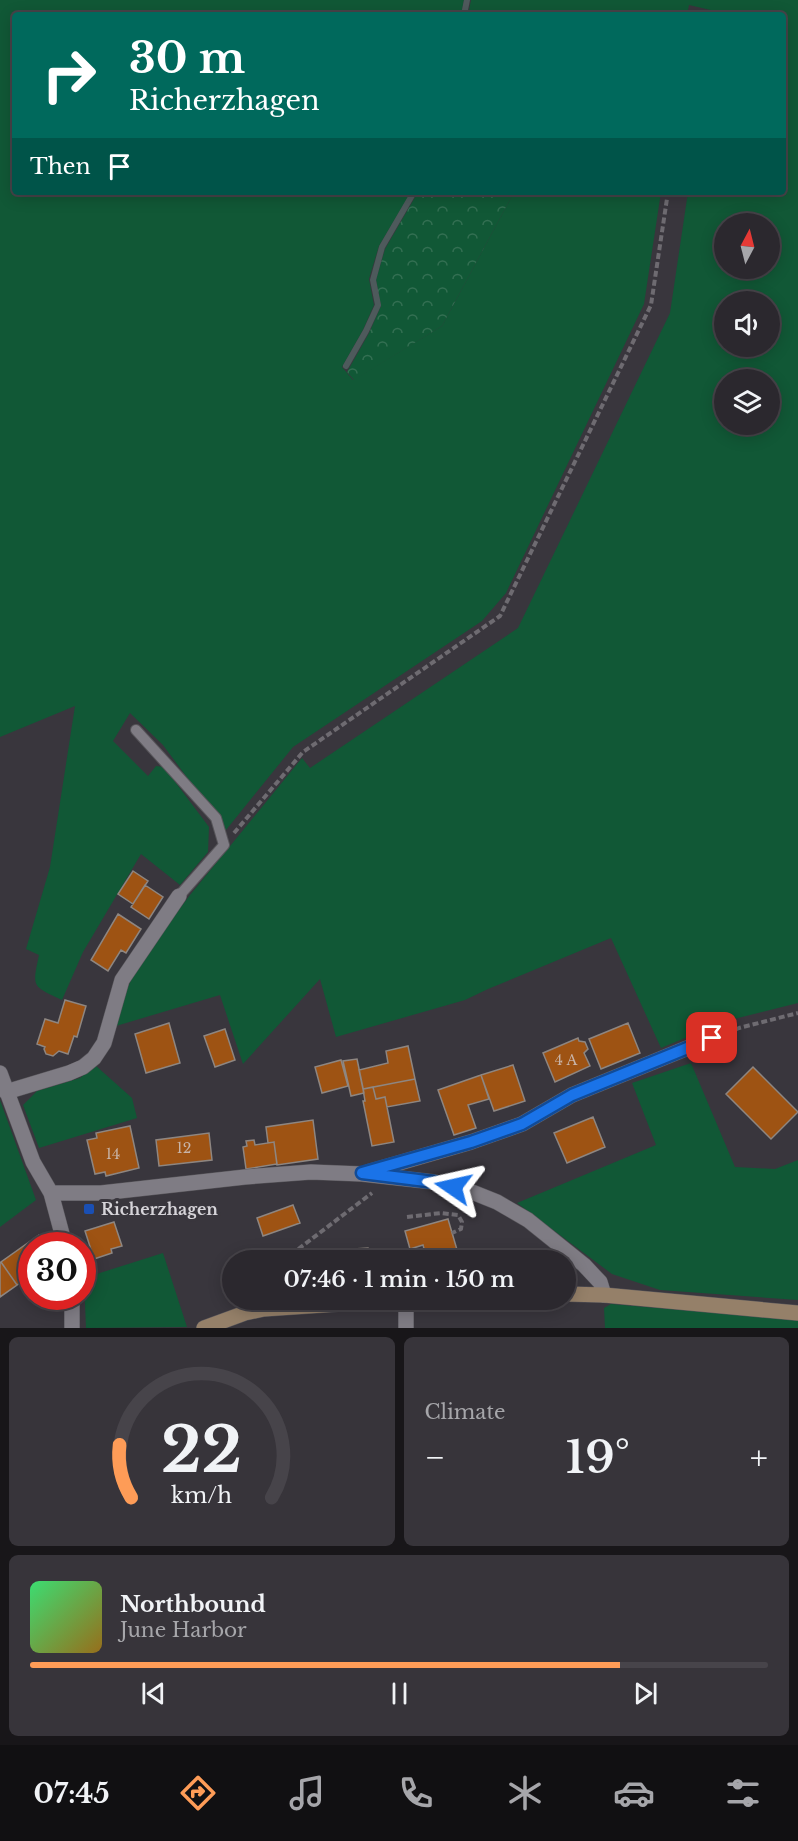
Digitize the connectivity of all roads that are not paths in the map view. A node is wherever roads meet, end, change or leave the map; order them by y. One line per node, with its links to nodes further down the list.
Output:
1 (136, 730): 2 (lane)
2 (179, 896): 5 (street)
3 (712, 1038): 6 (street)
4 (0, 1073): 5 (street)
5 (6, 1092): 7 (street)
6 (362, 1173): 7 (street); 10 (street)
7 (51, 1193): 8 (street)
8 (62, 1232)
9 (576, 1294): 10 (street)
10 (604, 1295): 14 (street)
11 (72, 1310): 15 (street)
12 (259, 1310): 16 (street)
13 (406, 1310): 17 (street)
14 (798, 1312)
15 (72, 1328)
16 (204, 1328)
17 (406, 1328)

